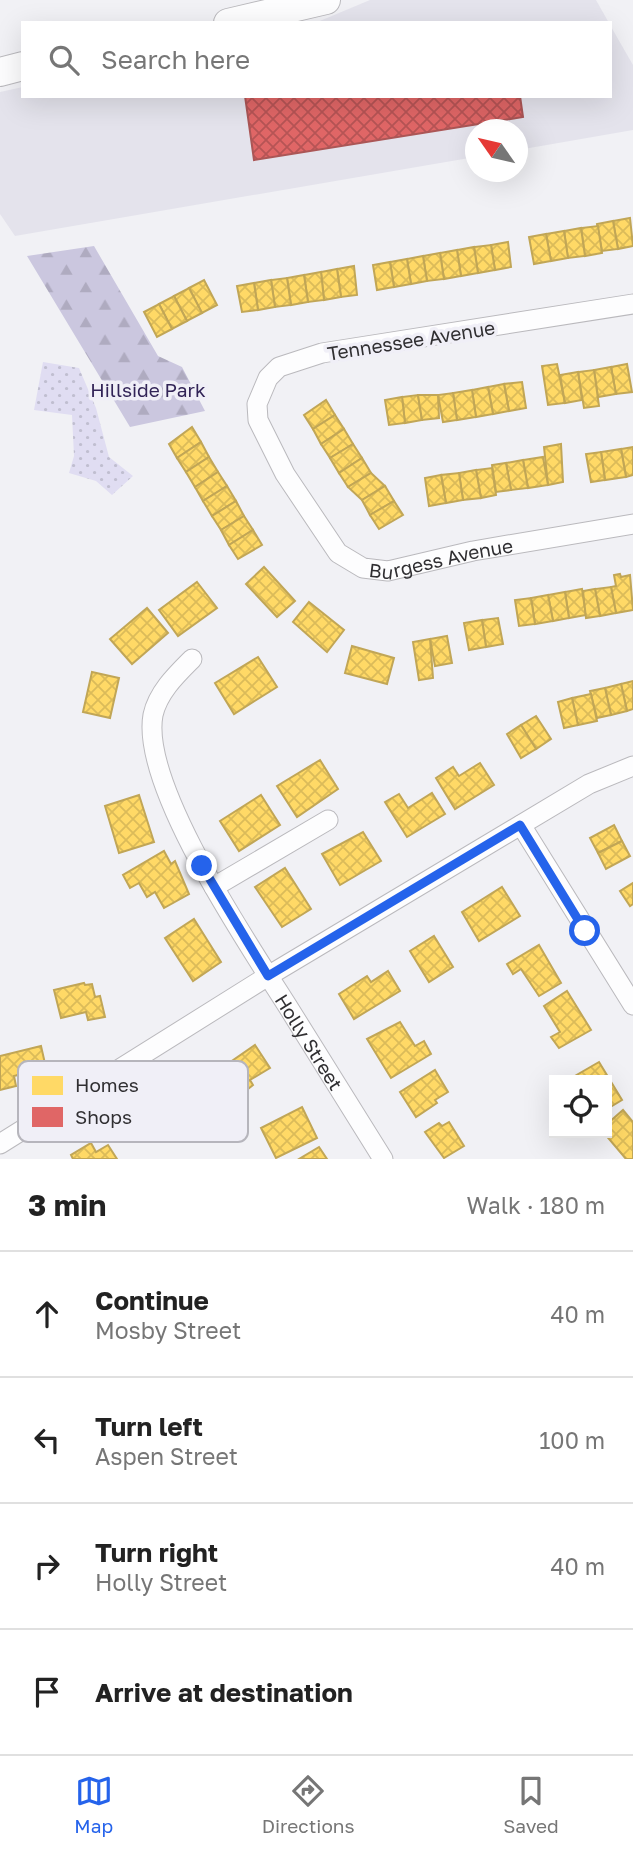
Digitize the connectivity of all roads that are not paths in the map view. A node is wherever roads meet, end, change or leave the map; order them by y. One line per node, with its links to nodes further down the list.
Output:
1 (326, 0): 2 (main road)
2 (237, 21)
3 (21, 67): 4 (main road)
4 (0, 72)
5 (633, 304): 6 (street, Tennessee Avenue)
6 (269, 446): 7 (street, Burgess Avenue)
7 (633, 524)
8 (192, 659): 12 (street, Holly Street)
9 (633, 766): 11 (street)
10 (328, 820): 12 (street)
11 (520, 825): 13 (street); 14 (street)
12 (214, 887): 13 (street, Holly Street)
13 (268, 976): 15 (street); 18 (street, Holly Street)
14 (633, 1004)
15 (132, 1061)
16 (18, 1133): 17 (street)
17 (0, 1144)
18 (383, 1159)

